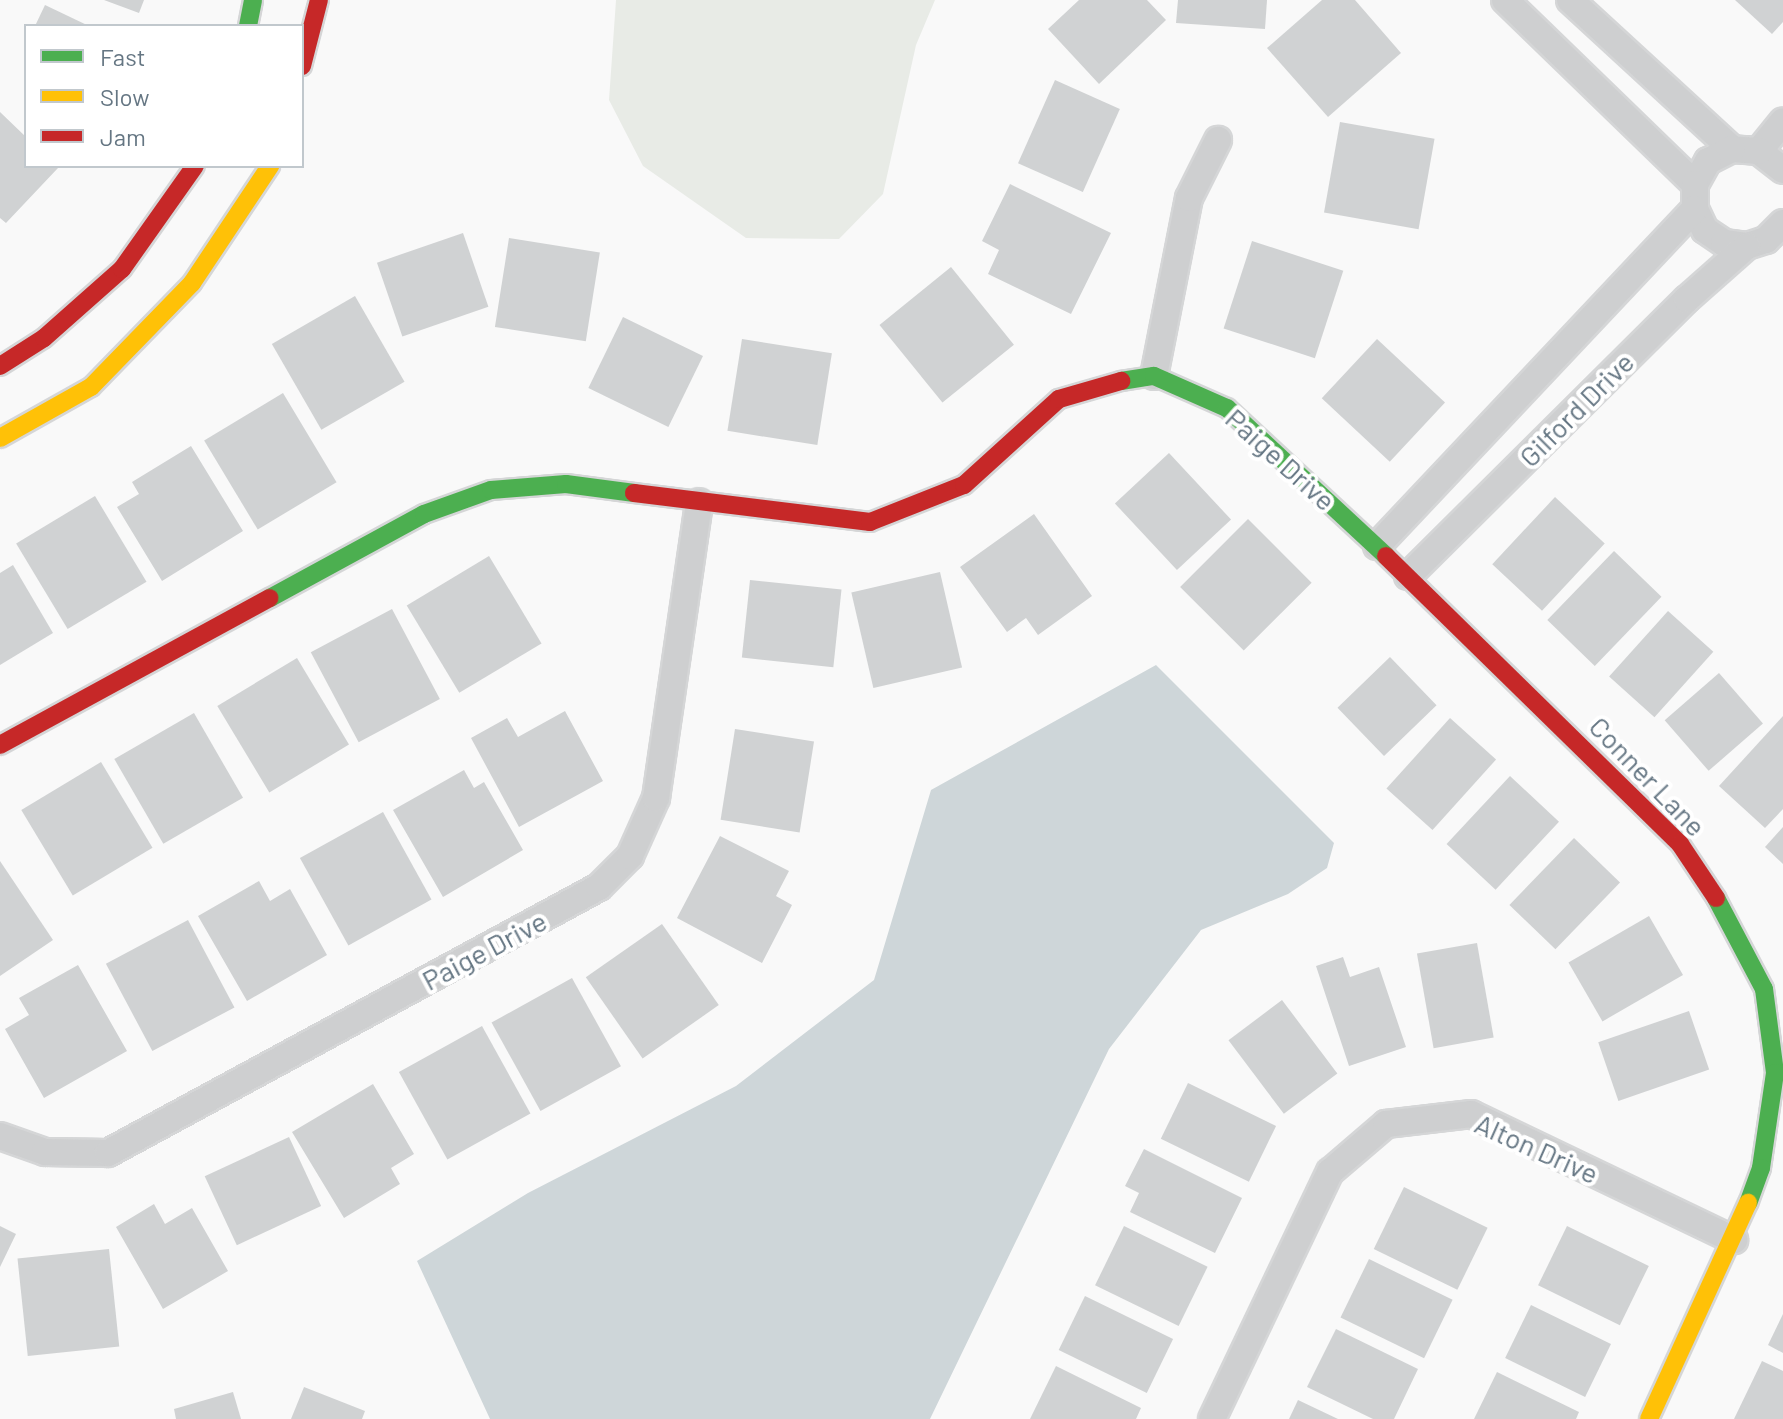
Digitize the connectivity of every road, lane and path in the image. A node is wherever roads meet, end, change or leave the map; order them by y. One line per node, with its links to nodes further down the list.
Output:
1 (253, 0): 5 (street)
2 (319, 0): 6 (street)
3 (1505, 0): 14 (street)
4 (1570, 0): 9 (street)
5 (248, 24)
6 (304, 58)
7 (1783, 121): 10 (street)
8 (1218, 140): 17 (street)
9 (1732, 149): 10 (street); 14 (street, Gilford Drive)
10 (1759, 151): 13 (street)
11 (194, 168): 16 (street)
12 (269, 168): 18 (street)
13 (1783, 170)
14 (1695, 196): 15 (street); 20 (street, Gilford Drive)
15 (1770, 241): 21 (street, Gilford Drive)
16 (0, 366)
17 (1154, 376): 19 (street); 20 (street, Paige Drive)
18 (0, 438)
19 (699, 502): 22 (street); 23 (street, Paige Drive)
20 (1377, 546): 21 (street, Paige Drive)
21 (1408, 576): 24 (street, Conner Lane)
22 (0, 745)
23 (0, 1136)
24 (1734, 1240): 25 (street, Alton Drive); 26 (street, Conner Lane)
25 (1212, 1419)
26 (1649, 1419)

